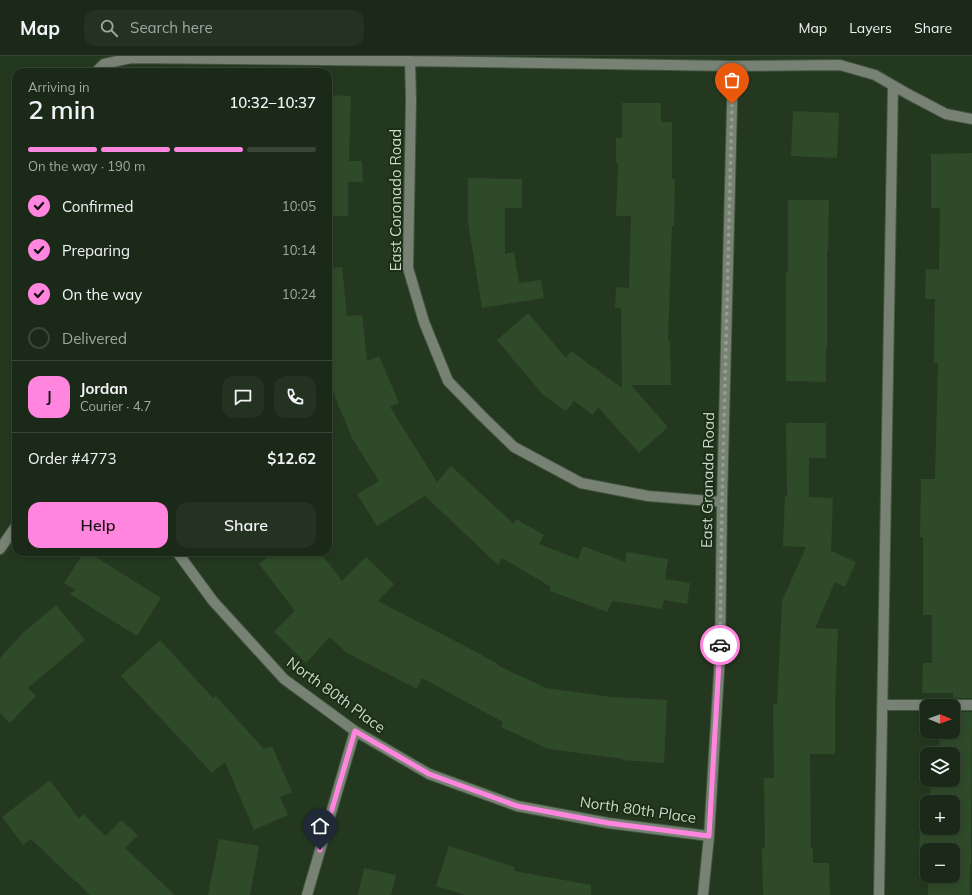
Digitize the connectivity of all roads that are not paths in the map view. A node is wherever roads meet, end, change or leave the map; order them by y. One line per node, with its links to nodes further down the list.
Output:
1 (410, 61): 2 (street); 3 (street); 6 (street, East Coronado Road)
2 (734, 66): 4 (street); 6 (street, East Granada Road)
3 (100, 68)
4 (893, 86): 5 (street); 10 (street)
5 (972, 119)
6 (722, 502): 13 (street, East Granada Road)
7 (12, 532): 8 (street)
8 (0, 549)
9 (180, 556): 12 (street, North 80th Place)
10 (882, 705): 11 (street); 16 (street)
11 (972, 705)
12 (355, 731): 13 (street, North 80th Place); 14 (street)
13 (709, 836): 15 (street, East Granada Road)
14 (307, 895)
15 (703, 895)
16 (879, 895)

